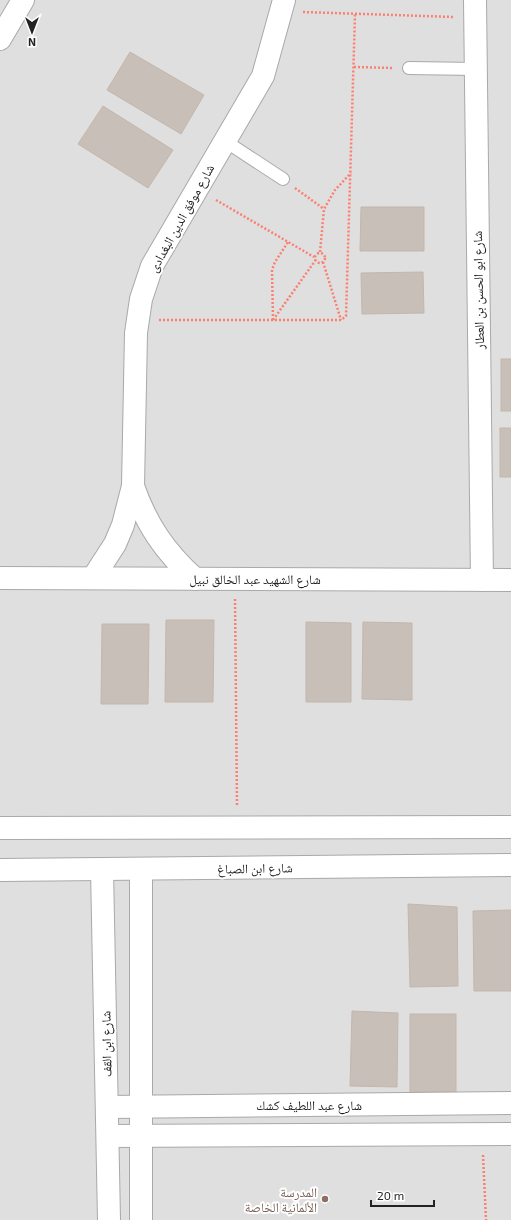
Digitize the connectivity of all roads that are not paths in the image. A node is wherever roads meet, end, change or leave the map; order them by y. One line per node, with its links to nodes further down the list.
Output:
1 (23, 0): 4 (street)
2 (281, 4): 7 (street, شارع موفق الدين البغدادى)
3 (475, 9): 6 (street, شارع ابو الحسن بن العطار)
4 (0, 39)
5 (409, 68): 6 (lane)
6 (476, 69): 13 (street, شارع ابو الحسن بن العطار)
7 (225, 141): 8 (lane); 9 (street, شارع موفق الدين البغدادى)
8 (283, 179)
9 (133, 486): 11 (street, شارع موفق الدين البغدادى); 12 (street, شارع موفق الدين البغدادى)
10 (0, 578): 11 (street, شارع الشهيد عبد الخالق نبيل)
11 (93, 578): 12 (street, شارع الشهيد عبد الخالق نبيل)
12 (195, 579): 13 (street, شارع الشهيد عبد الخالق نبيل)
13 (482, 580): 14 (street, شارع الشهيد عبد الخالق نبيل)
14 (511, 580)
15 (0, 828): 16 (street)
16 (511, 828)
17 (511, 865): 19 (street, شارع ابن الصباغ)
18 (102, 869): 19 (street, شارع ابن الصباغ); 20 (street, شارع ابن الصباغ); 23 (street, شارع ابن القف)
19 (141, 869): 22 (street)
20 (0, 870)
21 (511, 1104): 22 (street, شارع عبد اللطيف كشك)
22 (142, 1106): 23 (street, شارع عبد اللطيف كشك); 26 (street)
23 (108, 1107): 25 (street, شارع ابن القف)
24 (511, 1134): 26 (street)
25 (108, 1136): 26 (street); 27 (street, شارع ابن القف)
26 (142, 1136): 28 (street)
27 (109, 1220)
28 (141, 1220)

